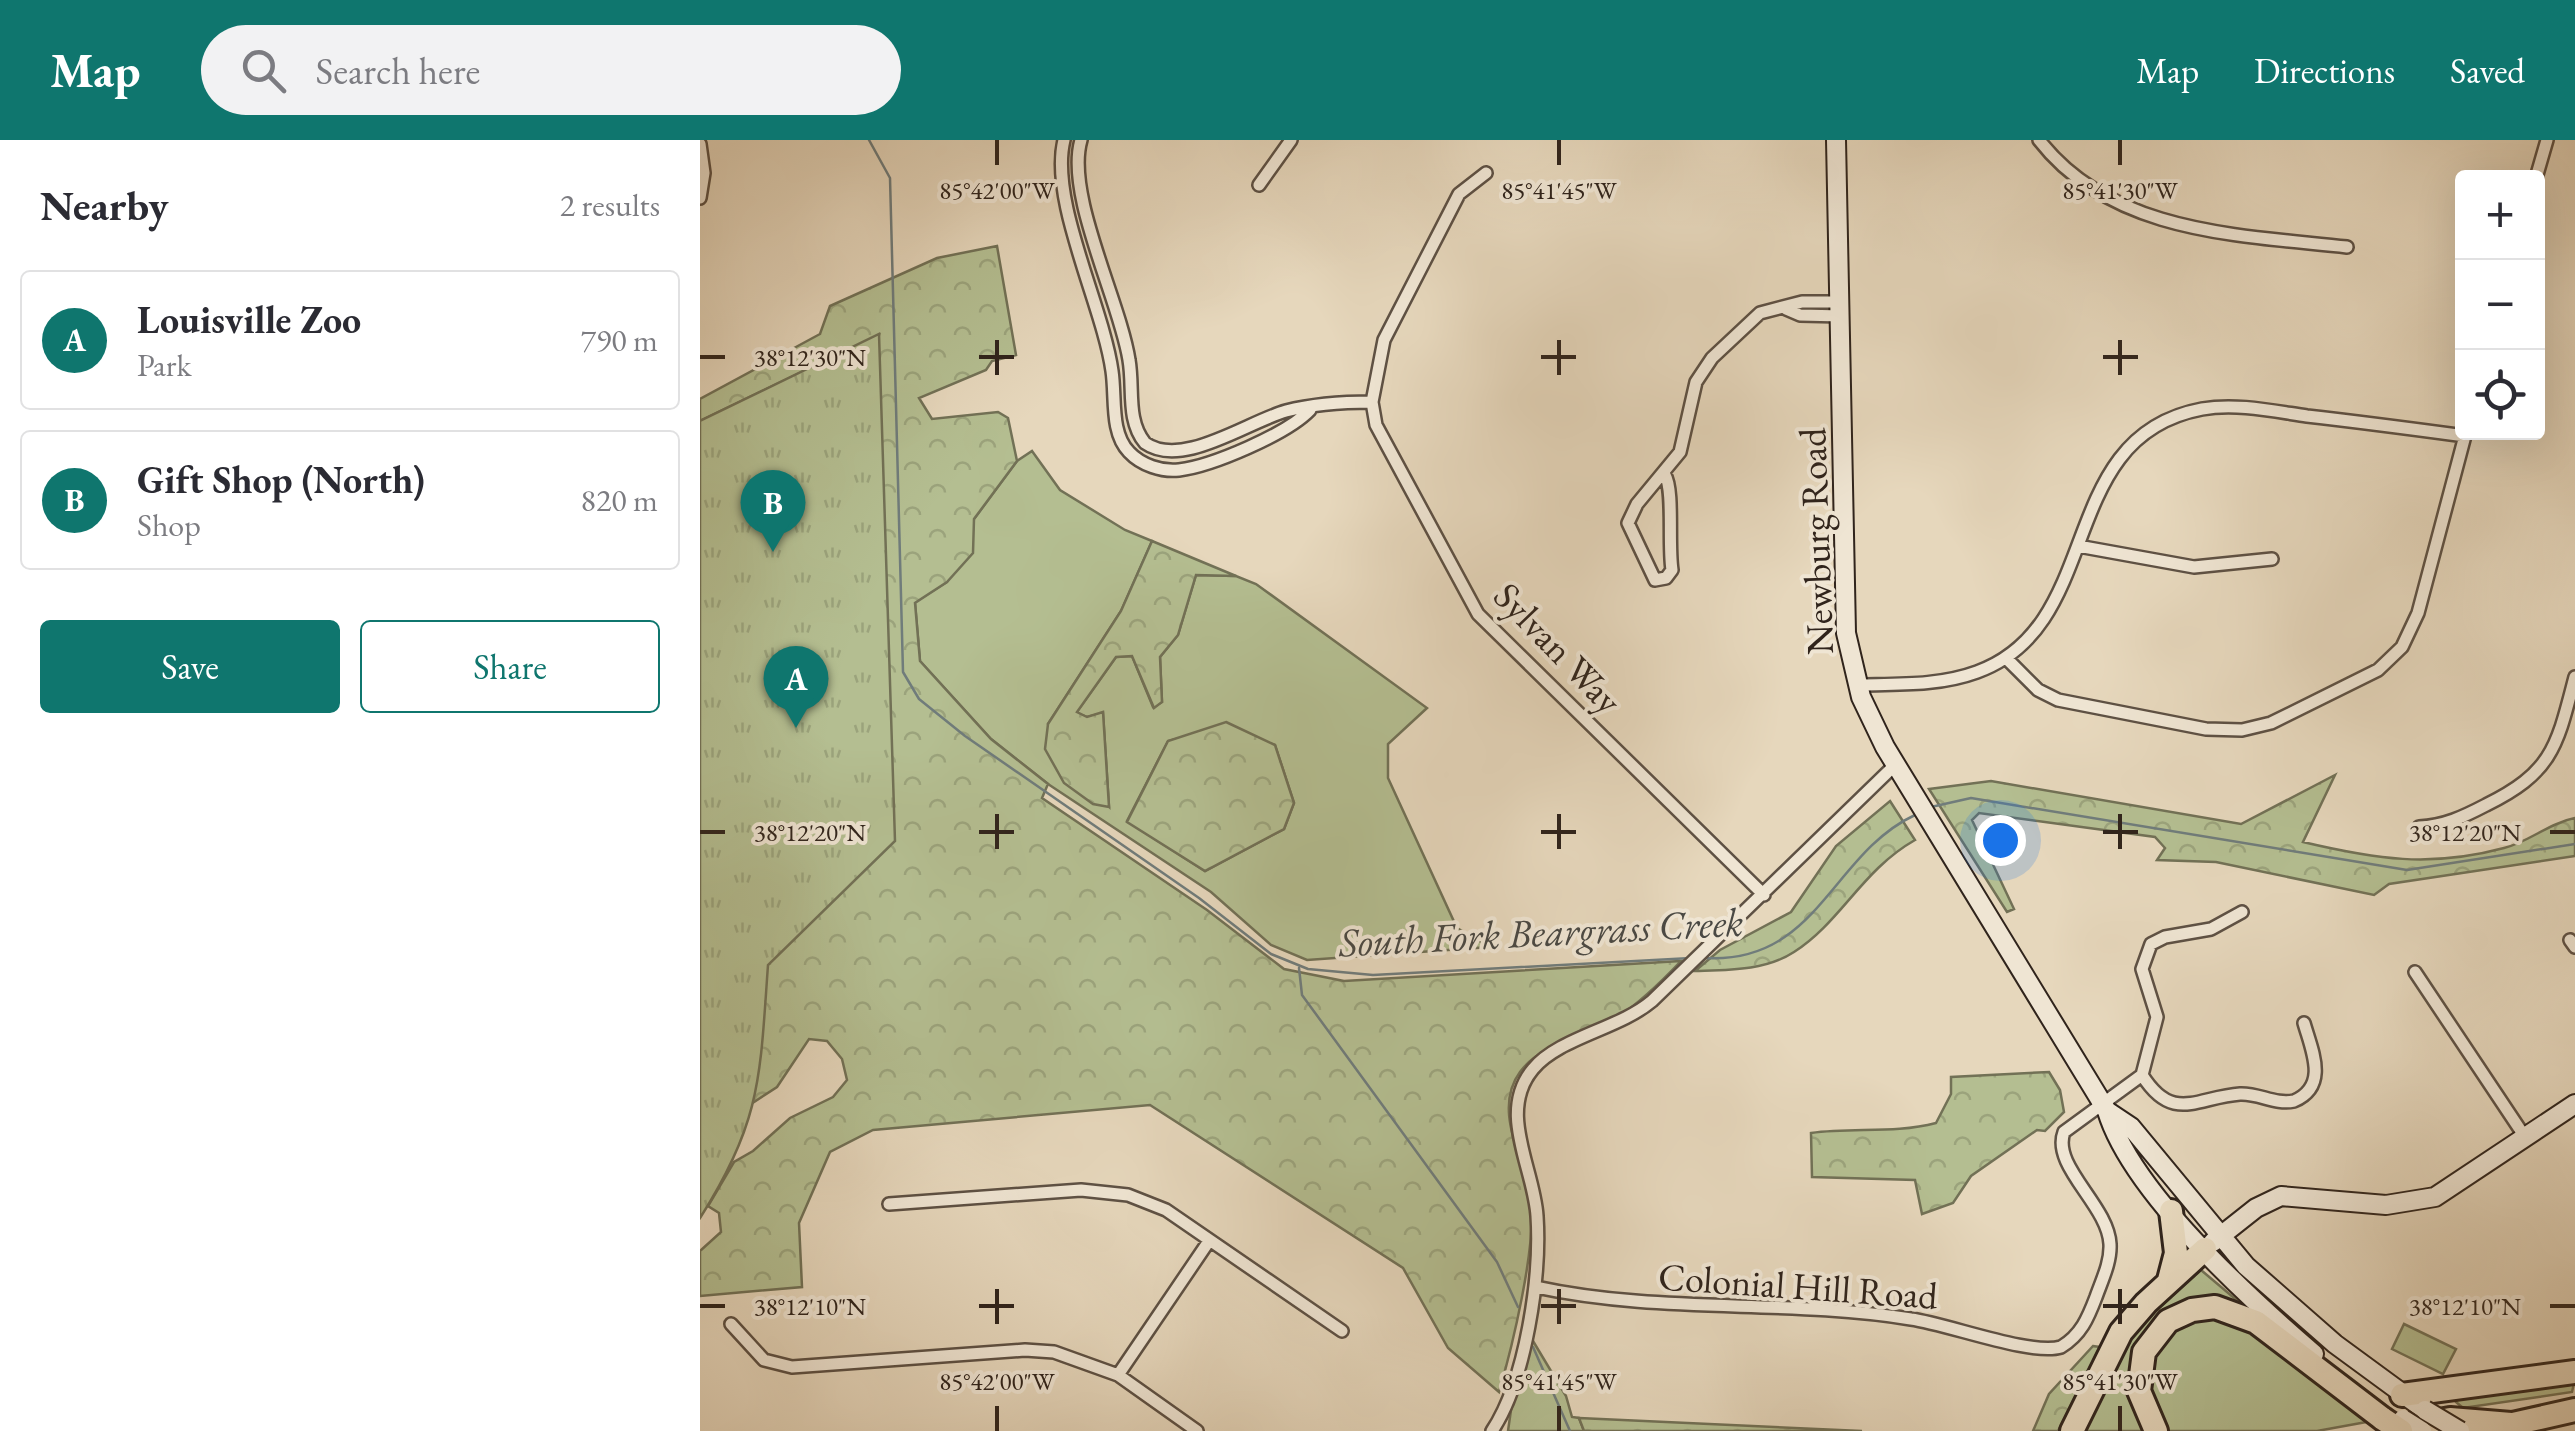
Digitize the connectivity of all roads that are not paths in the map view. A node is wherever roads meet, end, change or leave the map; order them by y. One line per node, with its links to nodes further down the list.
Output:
1 (1064, 140): 16 (street)
2 (1082, 140): 15 (street)
3 (1291, 140): 10 (street)
4 (1836, 140): 13 (main road, Newburg Road)
5 (2039, 140): 12 (street)
6 (2547, 140): 8 (street)
7 (700, 144): 11 (street)
8 (2538, 170)
9 (1486, 173): 14 (street)
10 (1259, 185)
11 (700, 198)
12 (2347, 248)
13 (1842, 309): 20 (street); 25 (main road, Newburg Road)
14 (1372, 402): 17 (street); 29 (street, Sylvan Way)
15 (1132, 407): 16 (street); 17 (street)
16 (1115, 408): 17 (street)
17 (1310, 410)
18 (2455, 433): 21 (street)
19 (2464, 440): 23 (street)
20 (1665, 475): 20 (street)
21 (2078, 546): 22 (street); 23 (street)
22 (2272, 559)
23 (2006, 658): 25 (street)
24 (2575, 676): 26 (street)
25 (1857, 685): 27 (main road, Newburg Road)
26 (2573, 693): 28 (street)
27 (1896, 765): 29 (street); 35 (main road, Newburg Road)
28 (2419, 827)
29 (1764, 895): 42 (street)
30 (2242, 912): 33 (street)
31 (2415, 972): 36 (street)
32 (2304, 1023): 33 (street)
33 (2142, 1076): 35 (street)
34 (2575, 1104): 36 (main road)
35 (2104, 1106): 38 (main road, Newburg Road); 40 (main road, Newburg Road); 42 (street, Colonial Hill Road)
36 (2525, 1137): 40 (main road)
37 (889, 1204): 39 (street)
38 (2172, 1211): 40 (main road, Newburg Road); 41 (highway)
39 (1209, 1241): 44 (street); 46 (street)
40 (2213, 1242): 41 (highway); 47 (main road, Newburg Road); 50 (main road, Newburg Road)
41 (2169, 1280): 53 (highway)
42 (1536, 1287): 52 (street)
43 (731, 1324): 46 (street)
44 (1342, 1331)
45 (2575, 1372): 47 (highway)
46 (1118, 1375): 51 (street)
47 (2402, 1394): 56 (main road, Newburg Road, bridge)
48 (2575, 1410): 49 (highway)
49 (2511, 1424): 50 (highway); 57 (highway)
50 (2392, 1425): 54 (highway); 55 (main road, Newburg Road, bridge)
51 (1197, 1431)
52 (1492, 1431)
53 (2072, 1431)
54 (2156, 1431)
55 (2422, 1431)
56 (2460, 1431)
57 (2481, 1431)

